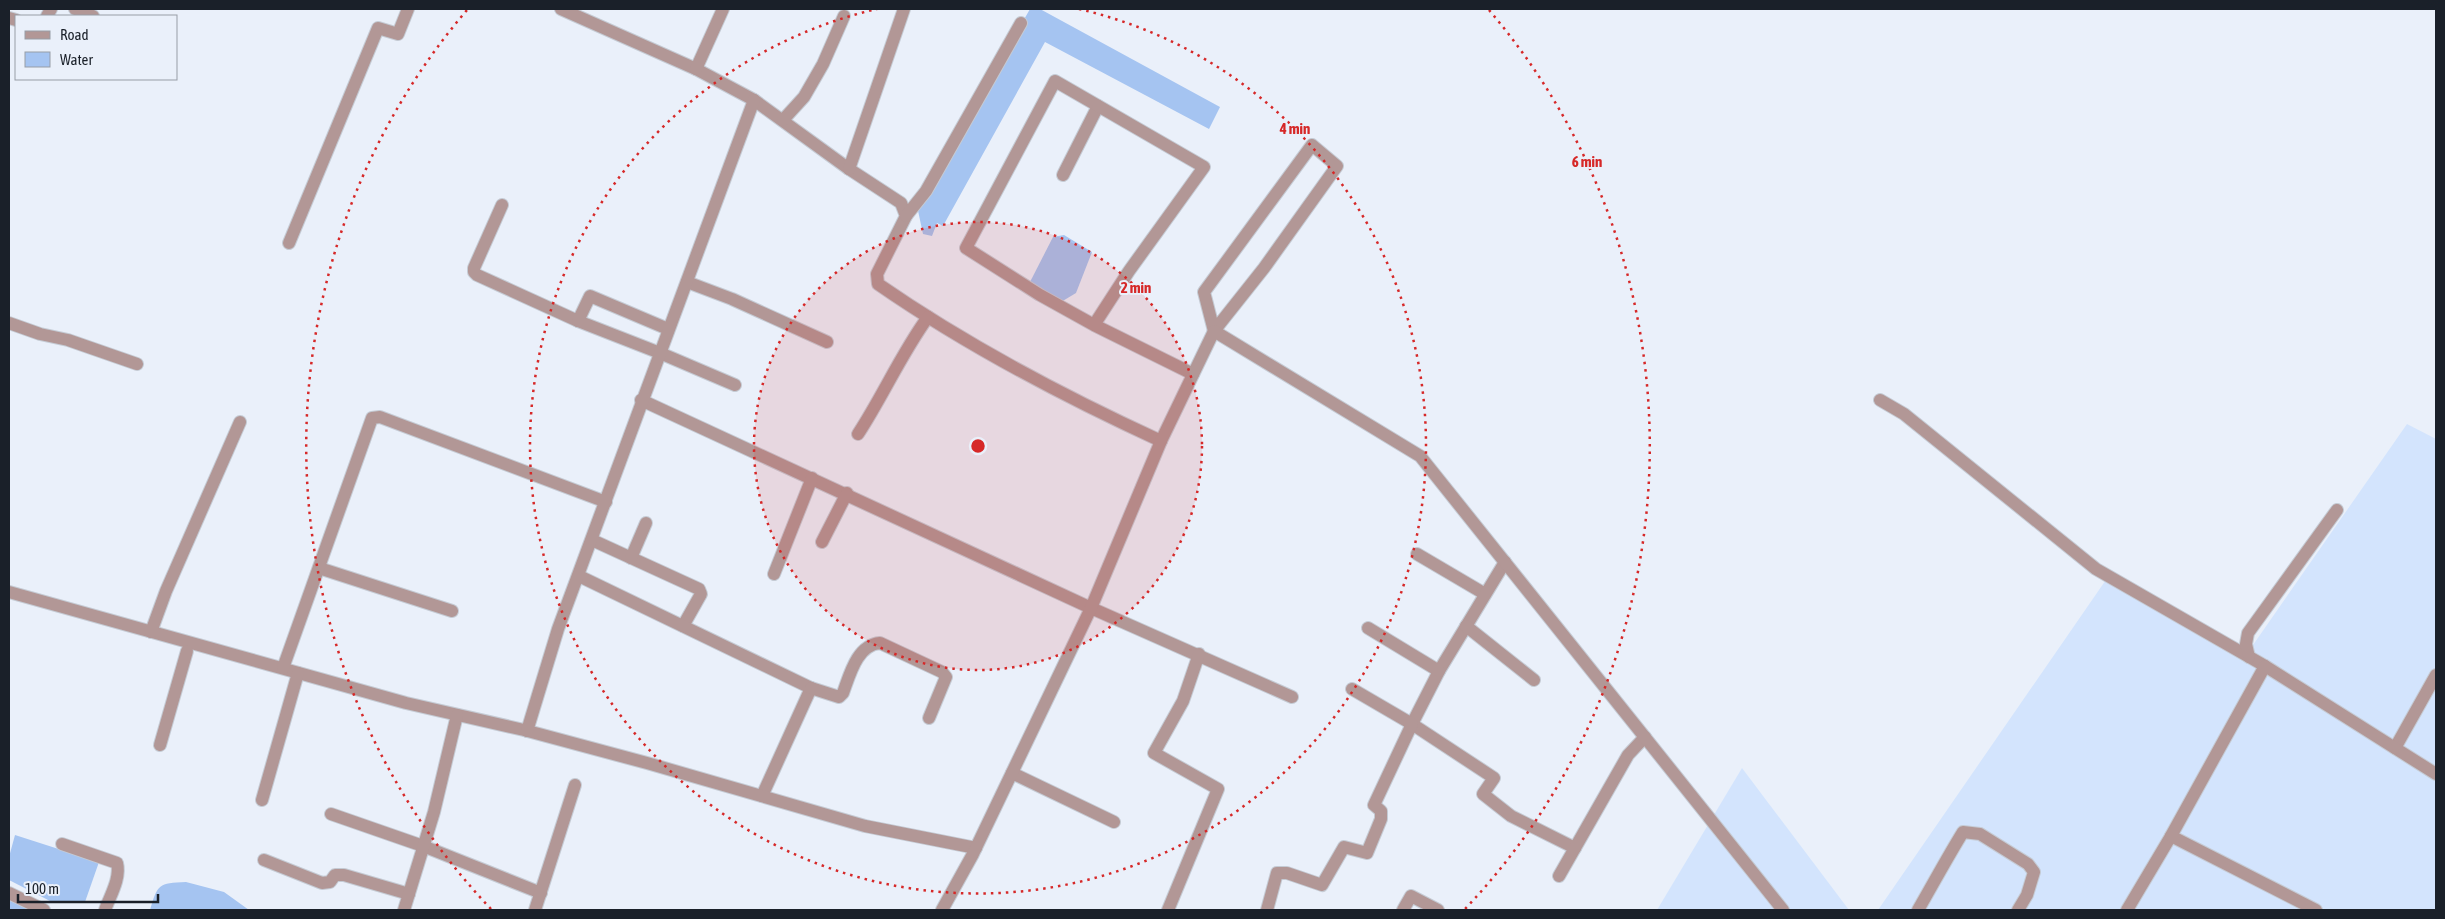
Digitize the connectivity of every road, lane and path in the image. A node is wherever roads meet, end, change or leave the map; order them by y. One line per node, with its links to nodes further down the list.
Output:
1 (75, 9): 6 (street)
2 (408, 9): 17 (street)
3 (561, 9): 9 (street)
4 (722, 9): 9 (street)
5 (904, 9): 13 (street)
6 (90, 15)
7 (844, 16): 12 (street)
8 (1021, 23): 16 (street)
9 (696, 69): 10 (street)
10 (754, 100): 12 (street); 18 (street)
11 (1098, 106): 14 (street); 22 (street); 22 (street)
12 (783, 120): 13 (street)
13 (849, 169): 16 (street)
14 (1063, 175)
15 (502, 205): 20 (street)
16 (906, 216): 19 (street)
17 (289, 243)
18 (687, 282): 23 (street); 25 (street)
19 (928, 317): 33 (street); 34 (street)
20 (578, 321): 23 (street); 26 (street)
21 (9, 323): 27 (street)
22 (1094, 325): 28 (street)
23 (668, 329): 26 (street)
24 (1214, 331): 24 (street); 28 (street); 44 (street)
25 (827, 342)
26 (660, 353): 29 (street); 30 (street)
27 (137, 364)
28 (1193, 374): 34 (street)
29 (735, 385)
30 (641, 400): 35 (street); 37 (street)
31 (1880, 400): 58 (street)
32 (240, 422): 55 (street)
33 (858, 434)
34 (1161, 441): 50 (street)
35 (812, 478): 36 (street); 46 (street)
36 (847, 493): 41 (street); 50 (street)
37 (606, 502): 40 (street); 45 (street)
38 (2338, 510): 58 (street)
39 (646, 523): 43 (street)
40 (592, 540): 43 (street); 47 (street)
41 (822, 542)
42 (1417, 554): 49 (street)
43 (631, 558): 52 (street)
44 (1505, 562): 49 (street); 72 (street)
45 (319, 568): 51 (street); 60 (street)
46 (774, 574)
47 (579, 576): 52 (street); 71 (street)
48 (9, 592): 55 (street)
49 (1486, 594): 53 (street)
50 (1091, 608): 57 (street); 75 (street)
51 (452, 611)
52 (683, 626): 65 (street)
53 (1466, 626): 61 (street); 64 (street)
54 (1368, 628): 61 (street)
55 (151, 632): 60 (street)
56 (187, 651): 73 (street)
57 (1198, 654): 67 (street); 97 (street)
58 (2249, 657): 59 (street)
59 (2265, 666): 74 (street); 82 (street)
60 (283, 668): 62 (street)
61 (1439, 671): 70 (street)
62 (298, 672): 68 (street); 79 (street)
63 (2436, 675): 74 (street)
64 (1534, 680)
65 (811, 688): 69 (street); 78 (street)
66 (1352, 689): 70 (street)
67 (1292, 697)
68 (457, 715): 71 (street); 84 (street)
69 (929, 718)
70 (1412, 724): 86 (street); 98 (street)
71 (527, 731): 78 (street)
72 (1645, 738): 86 (street); 101 (street)
73 (160, 745)
74 (2396, 748): 76 (street)
75 (1012, 773): 81 (street); 85 (street)
76 (2436, 774)
77 (575, 785): 90 (street)
78 (762, 796): 85 (street)
79 (262, 800)
80 (331, 814): 84 (street)
81 (1114, 822)
82 (2171, 836): 104 (street); 105 (street)
83 (62, 844): 94 (street)
84 (423, 846): 90 (street); 91 (street)
85 (976, 848): 96 (street)
86 (1575, 848): 88 (street)
87 (264, 860): 91 (street)
88 (1559, 876)
89 (9, 893): 93 (street)
90 (541, 893): 95 (street)
91 (409, 894): 92 (street)
92 (407, 909)
93 (44, 910)
94 (105, 910)
95 (534, 910)
96 (942, 910)
97 (1168, 910)
98 (1267, 910)
99 (1403, 910): 100 (street)
100 (1438, 910)
101 (1783, 910)
102 (1918, 910): 103 (street)
103 (2018, 910)
104 (2128, 910)
105 (2316, 910)

